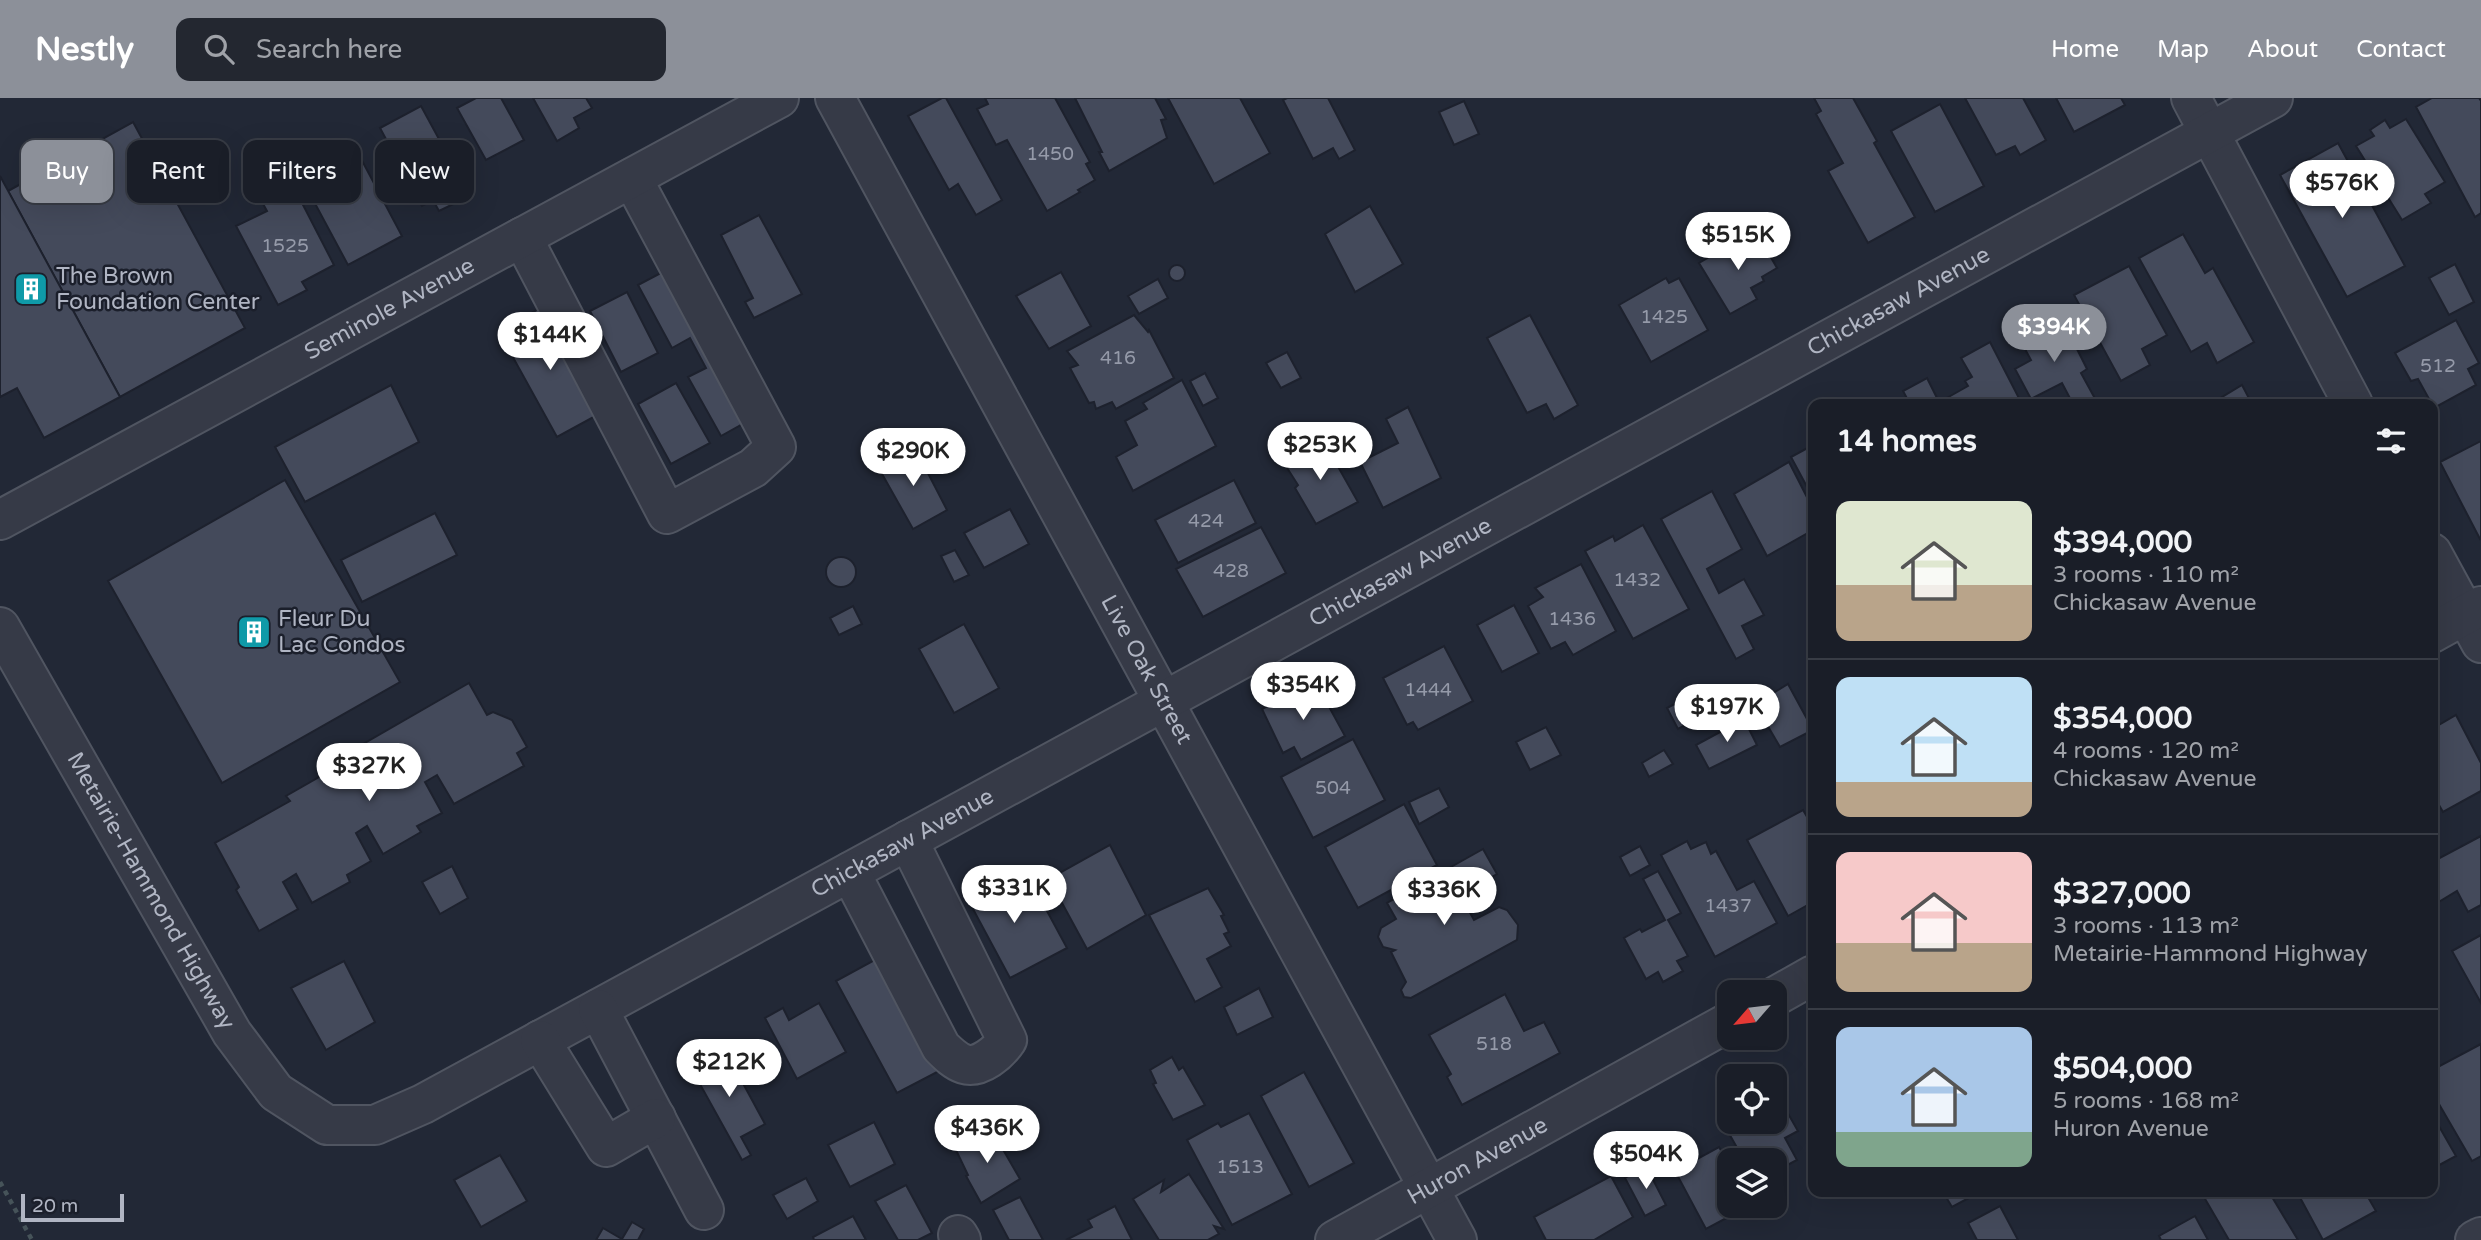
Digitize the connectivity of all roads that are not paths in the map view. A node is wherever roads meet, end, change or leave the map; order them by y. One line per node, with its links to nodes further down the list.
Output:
1 (779, 98): 6 (street, Seminole Avenue)
2 (835, 98): 14 (street, Live Oak Street)
3 (2191, 98): 5 (street)
4 (2273, 98): 5 (street, Chickasaw Avenue)
5 (2209, 133): 8 (street); 14 (street, Chickasaw Avenue)
6 (632, 178): 7 (street, Seminole Avenue); 7 (street)
7 (522, 237): 9 (street, Seminole Avenue)
8 (2350, 399)
9 (0, 520)
10 (2438, 562): 11 (street)
11 (2476, 622): 13 (street)
12 (0, 627): 23 (street, Metairie-Hammond Highway)
13 (2438, 632)
14 (1164, 702): 15 (street, Chickasaw Avenue); 24 (street, Live Oak Street)
15 (908, 840): 16 (street, Chickasaw Avenue); 16 (street)
16 (850, 872): 19 (street, Chickasaw Avenue)
17 (1808, 978): 18 (street)
18 (1787, 990)
19 (598, 1009): 21 (street, Chickasaw Avenue); 22 (street)
20 (1717, 1029): 24 (street, Huron Avenue)
21 (540, 1040): 22 (street); 23 (street, Chickasaw Avenue)
22 (656, 1118): 25 (street)
23 (336, 1125)
24 (1429, 1188): 27 (street, Huron Avenue); 28 (street, Live Oak Street)
25 (704, 1210)
26 (2481, 1237): 29 (street)
27 (1335, 1240)
28 (1457, 1240)
29 (2475, 1240)

